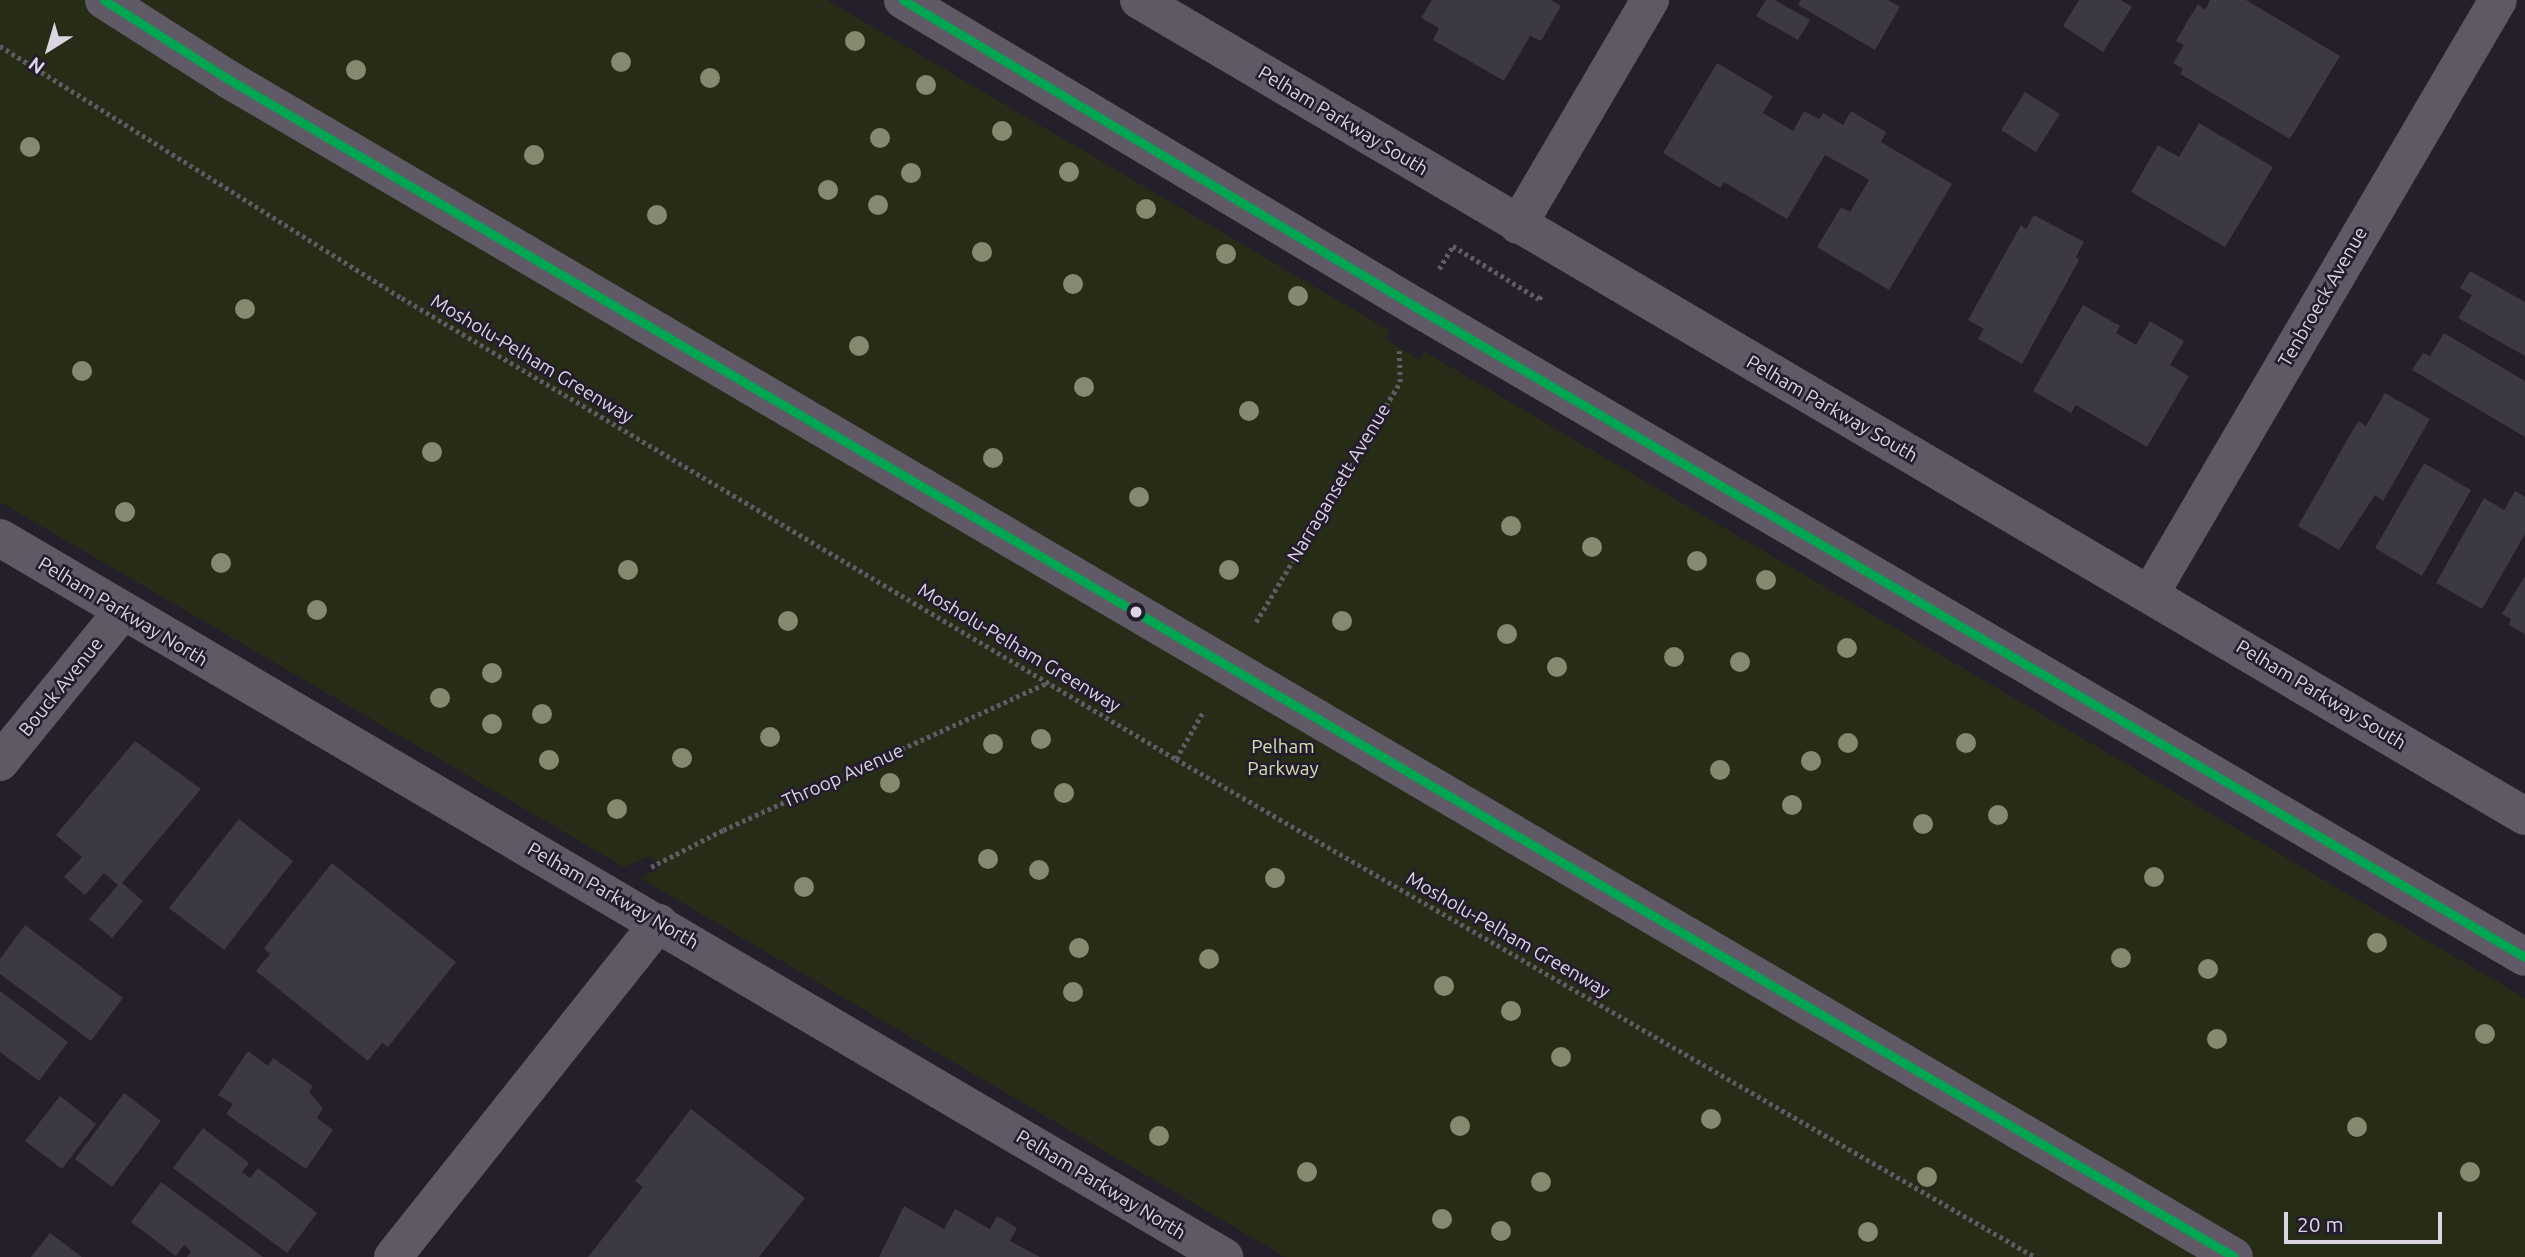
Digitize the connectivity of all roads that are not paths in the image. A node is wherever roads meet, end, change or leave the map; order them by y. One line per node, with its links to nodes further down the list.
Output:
1 (104, 0): 16 (main road)
2 (903, 0): 13 (main road)
3 (1139, 0): 6 (street, Pelham Parkway South)
4 (1650, 0): 6 (street)
5 (2498, 0): 8 (street, Tenbroeck Avenue)
6 (1518, 225): 8 (street, Pelham Parkway South)
7 (0, 538): 9 (street, Pelham Parkway North)
8 (2150, 594): 11 (street, Pelham Parkway South)
9 (121, 612): 10 (street, Bouck Avenue); 12 (street, Pelham Parkway North)
10 (0, 762)
11 (2525, 816)
12 (659, 923): 14 (street, Pelham Parkway North); 15 (street)
13 (2525, 957)
14 (1202, 1252)
15 (393, 1257)
16 (2234, 1257)

